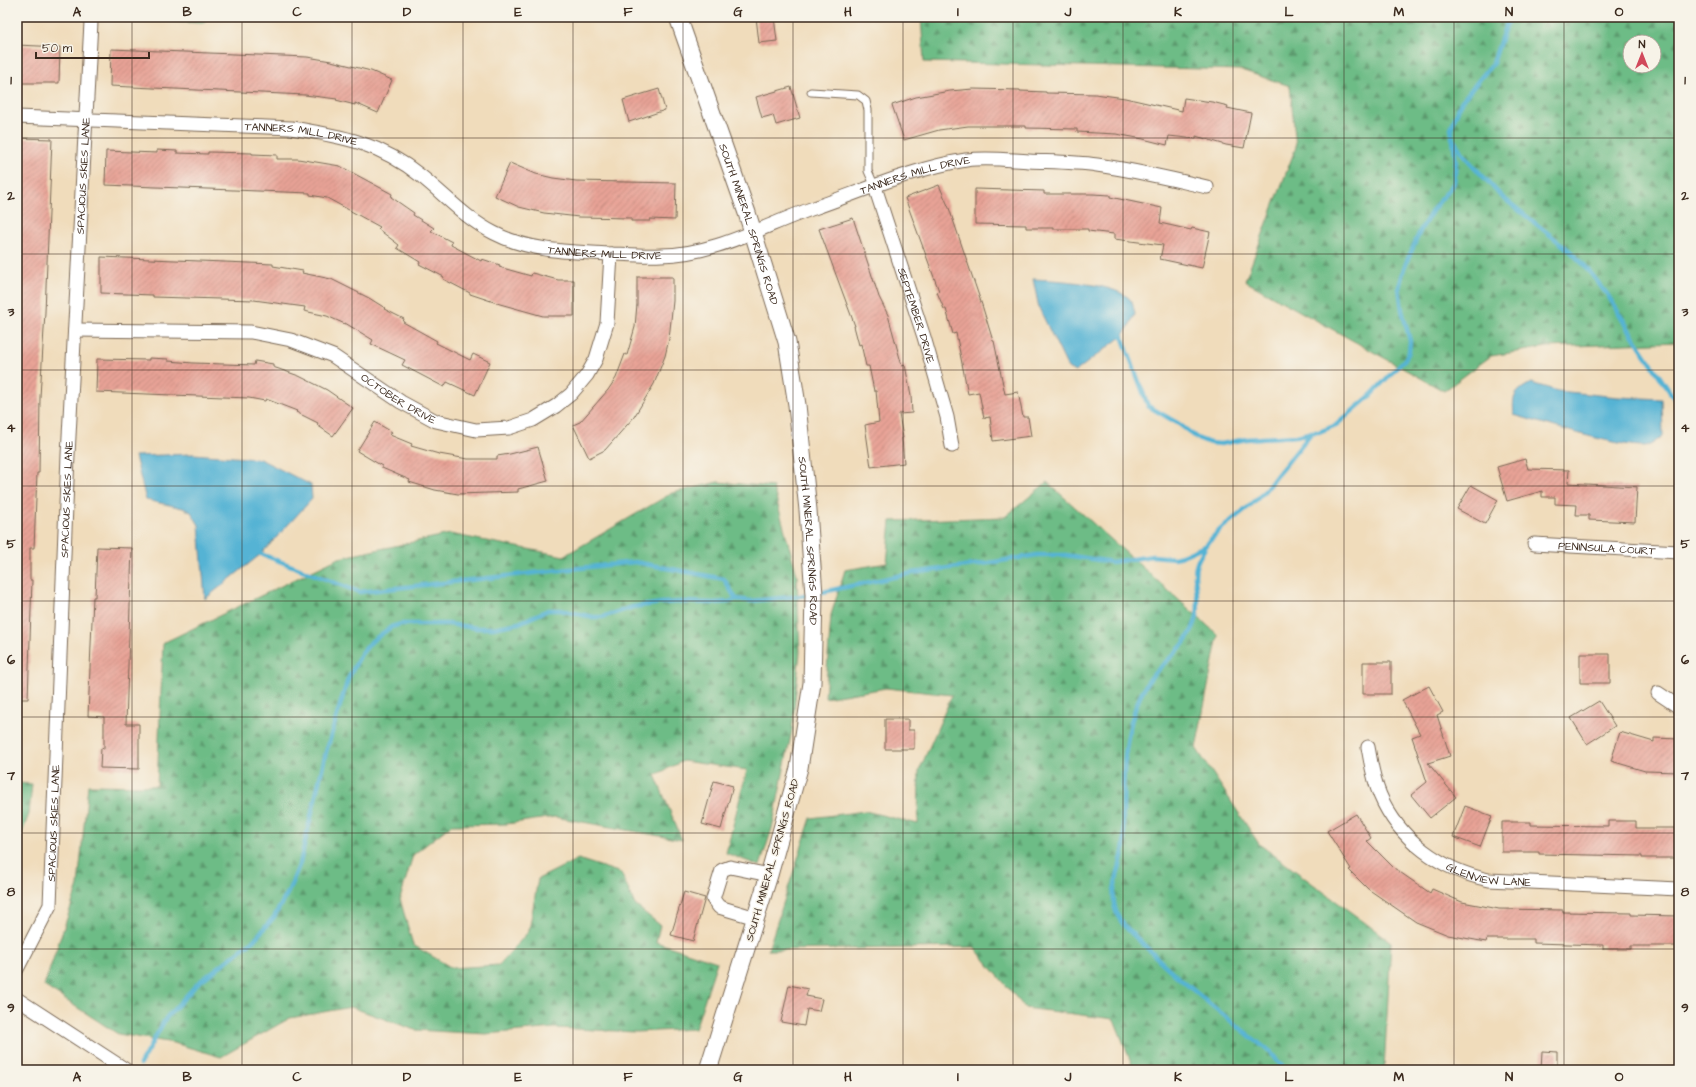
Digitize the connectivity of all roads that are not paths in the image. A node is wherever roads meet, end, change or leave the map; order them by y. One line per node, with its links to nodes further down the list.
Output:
1 (678, 17): 8 (street, SOUTH MINERAL SPRINGS ROAD)
2 (91, 22): 5 (street, SPACIOUS SKIES LANE)
3 (811, 92): 6 (lane)
4 (17, 117): 5 (street, TANNERS MILL DRIVE)
5 (86, 119): 9 (street, TANNERS MILL DRIVE); 10 (street, SPACIOUS SKIES LANE)
6 (875, 187): 7 (street, TANNERS MILL DRIVE); 8 (street, TANNERS MILL DRIVE); 11 (street, SEPTEMBER DRIVE)
7 (1207, 187)
8 (754, 232): 9 (street, TANNERS MILL DRIVE); 17 (street, SOUTH MINERAL SPRINGS ROAD)
9 (611, 254): 10 (street, OCTOBER DRIVE)
10 (75, 330): 20 (street, SPACIOUS SKIES LANE)
11 (952, 446)
12 (1534, 544): 13 (street, PENINSULA COURT)
13 (1679, 552)
14 (1658, 693): 15 (street)
15 (1679, 707)
16 (1368, 747): 18 (street, GLENVIEW LANE)
17 (769, 875): 19 (street, SOUTH MINERAL SPRINGS ROAD); 19 (street)
18 (1679, 889)
19 (756, 918): 23 (street, SOUTH MINERAL SPRINGS ROAD)
20 (17, 969)
21 (17, 999): 22 (street)
22 (126, 1070)
23 (708, 1070)

